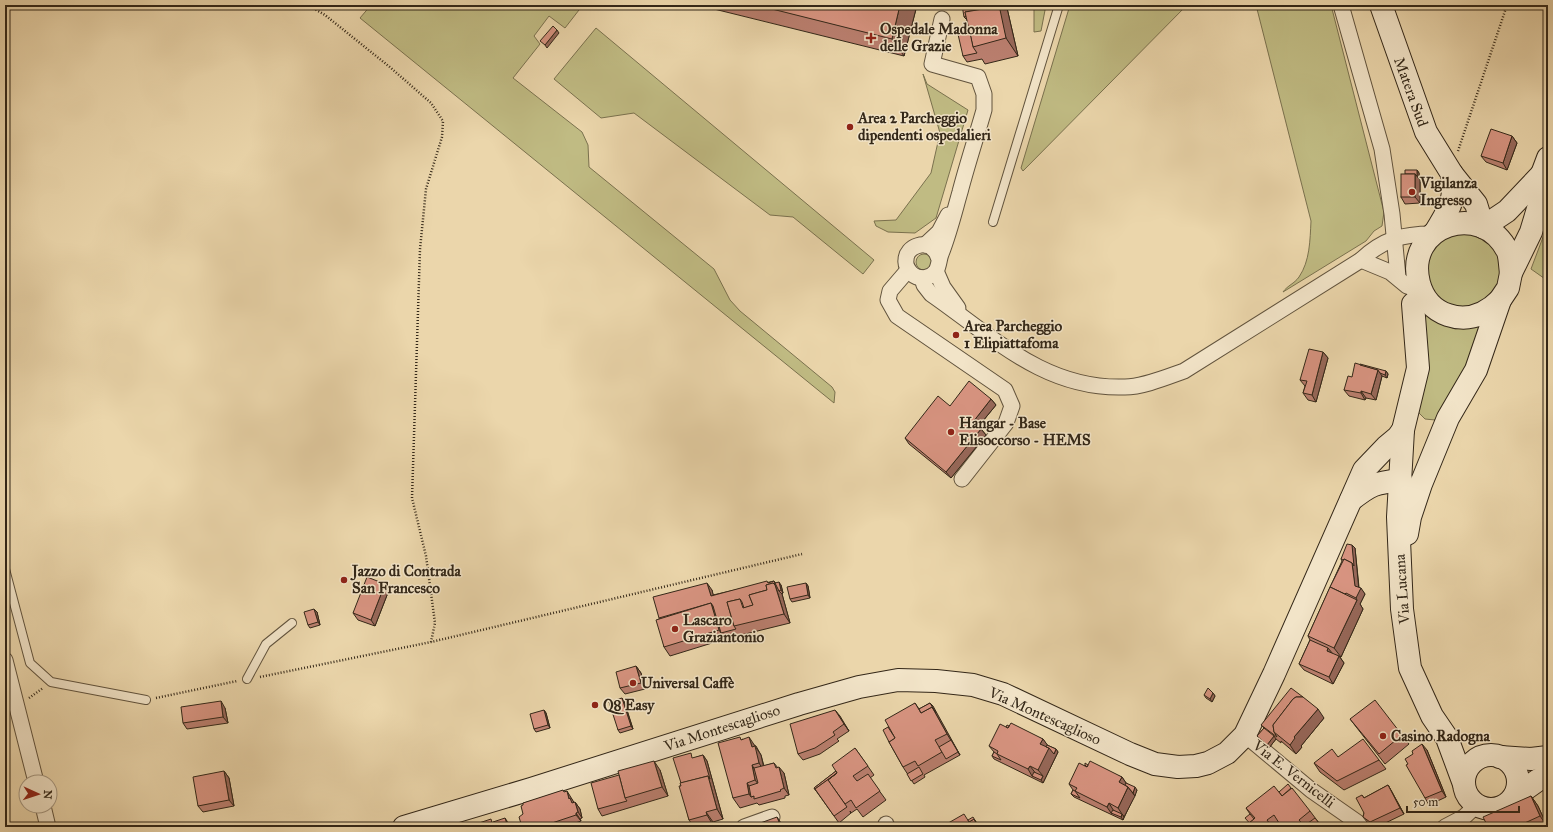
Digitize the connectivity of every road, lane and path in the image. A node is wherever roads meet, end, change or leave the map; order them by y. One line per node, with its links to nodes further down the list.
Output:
1 (308, 5): 32 (path)
2 (1058, 5): 10 (lane)
3 (1341, 5): 13 (street)
4 (1381, 5): 8 (main road, Matera Sud)
5 (1507, 5): 8 (path)
6 (942, 20): 9 (street)
7 (1545, 166): 11 (main road); 17 (main road)
8 (1450, 172): 11 (main road, Matera Sud); 12 (main road)
9 (960, 193): 14 (street); 16 (street)
10 (992, 222)
11 (1483, 227): 12 (main road); 17 (main road)
12 (1434, 233): 13 (street); 20 (main road)
13 (1394, 238): 15 (street); 19 (street)
14 (925, 245): 16 (street); 18 (street)
15 (1361, 260): 19 (street); 22 (street)
16 (937, 265): 18 (street); 22 (street)
17 (1511, 273): 21 (main road)
18 (915, 275): 22 (street); 25 (street)
19 (1398, 278): 20 (street)
20 (1422, 293): 21 (main road); 24 (main road, Via Lucana)
21 (1500, 300): 23 (main road)
22 (963, 316)
23 (1448, 418): 26 (main road); 30 (main road)
24 (1403, 430): 26 (main road, Via Lucana); 27 (main road, Via Montescaglioso)
25 (962, 479)
26 (1401, 480): 27 (main road, Via Montescaglioso); 30 (main road, Via Lucana)
27 (1350, 501): 38 (main road, Via Montescaglioso)
28 (802, 554): 32 (path)
29 (5, 569): 35 (lane)
30 (1400, 570): 39 (main road, Via Lucana)
31 (292, 623): 34 (lane)
32 (432, 642): 34 (path)
33 (5, 660): 37 (street)
34 (247, 680): 36 (path)
35 (51, 682): 36 (lane); 37 (path)
36 (146, 700)
37 (17, 707): 42 (street)
38 (1245, 735): 50 (main road, Via Montescaglioso); 52 (street, Via E. Vernicelli)
39 (1447, 738): 40 (main road, Via Lucana); 44 (main road, Via Lucana)
40 (1495, 756): 41 (main road, Via Lucana); 44 (main road); 45 (main road)
41 (1548, 757)
42 (34, 774)
43 (1548, 775): 45 (main road)
44 (1464, 784): 46 (main road)
45 (1514, 797): 46 (main road)
46 (1476, 805): 53 (street)
47 (45, 814): 49 (street)
48 (772, 817): 51 (street)
49 (48, 827)
50 (404, 827)
51 (744, 827)
52 (1364, 827)
53 (1445, 827)

